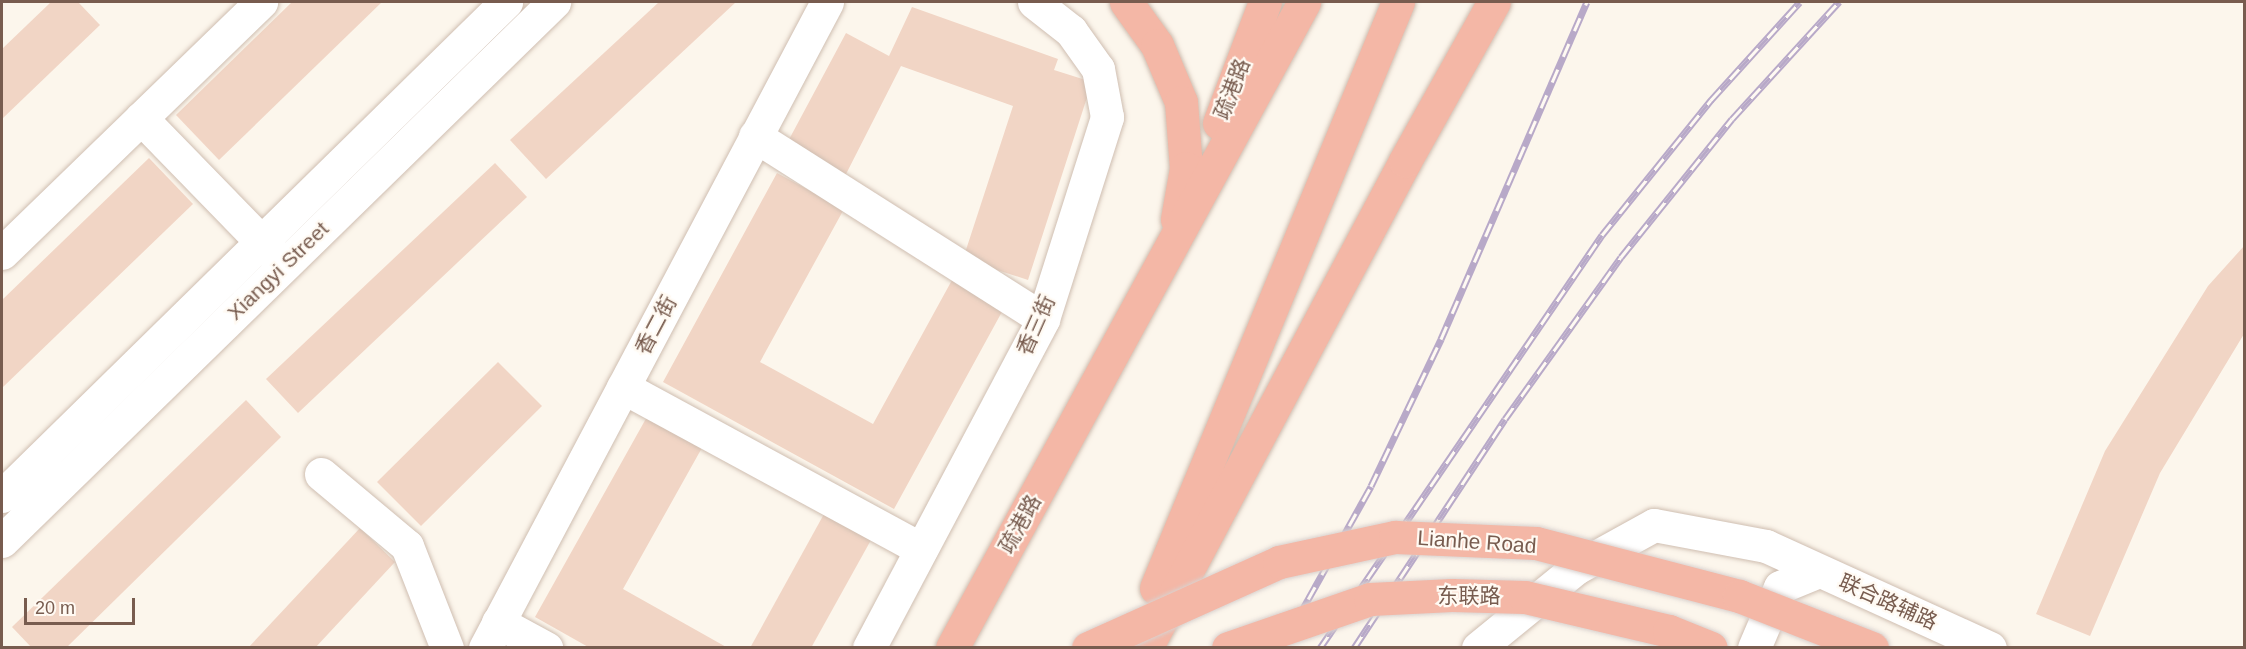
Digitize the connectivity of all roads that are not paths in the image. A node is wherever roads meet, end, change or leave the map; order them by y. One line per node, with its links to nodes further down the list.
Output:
1 (261, 2): 12 (street)
2 (506, 2): 15 (street, Xiangyi Street)
3 (554, 2): 18 (street, Xiangyi Street)
4 (827, 2): 13 (street, 香二街)
5 (1034, 2): 19 (street, 香三街)
6 (1126, 2): 16 (highway)
7 (1265, 2): 16 (highway, 疏港路)
8 (1304, 2): 16 (highway)
9 (1398, 2): 32 (highway)
10 (1471, 2): 14 (highway)
11 (1494, 2): 14 (highway)
12 (141, 118): 15 (street); 17 (street)
13 (755, 136): 19 (street); 20 (street, 香二街)
14 (1404, 162): 33 (highway)
15 (261, 241): 18 (street); 22 (street, Xiangyi Street)
16 (1173, 244): 30 (highway, 疏港路)
17 (2, 253)
18 (284, 265): 23 (street, Xiangyi Street)
19 (1043, 319): 24 (street, 香三街)
20 (623, 387): 24 (street); 26 (street, 香二街)
21 (321, 474): 27 (street)
22 (2, 496)
23 (2, 542)
24 (921, 549): 29 (street, 香三街)
25 (1819, 571): 35 (street, 联合路辅路); 37 (street); 39 (street, 联合路辅路)
26 (492, 635): 28 (street)
27 (447, 648)
28 (546, 648)
29 (869, 648)
30 (952, 648)
31 (1088, 648): 38 (highway, Lianhe Road, bridge)
32 (1132, 648)
33 (1146, 648)
34 (1228, 648): 36 (highway, 东联路, bridge)
35 (1478, 648)
36 (1711, 648)
37 (1754, 648)
38 (1872, 648)
39 (1990, 648)

